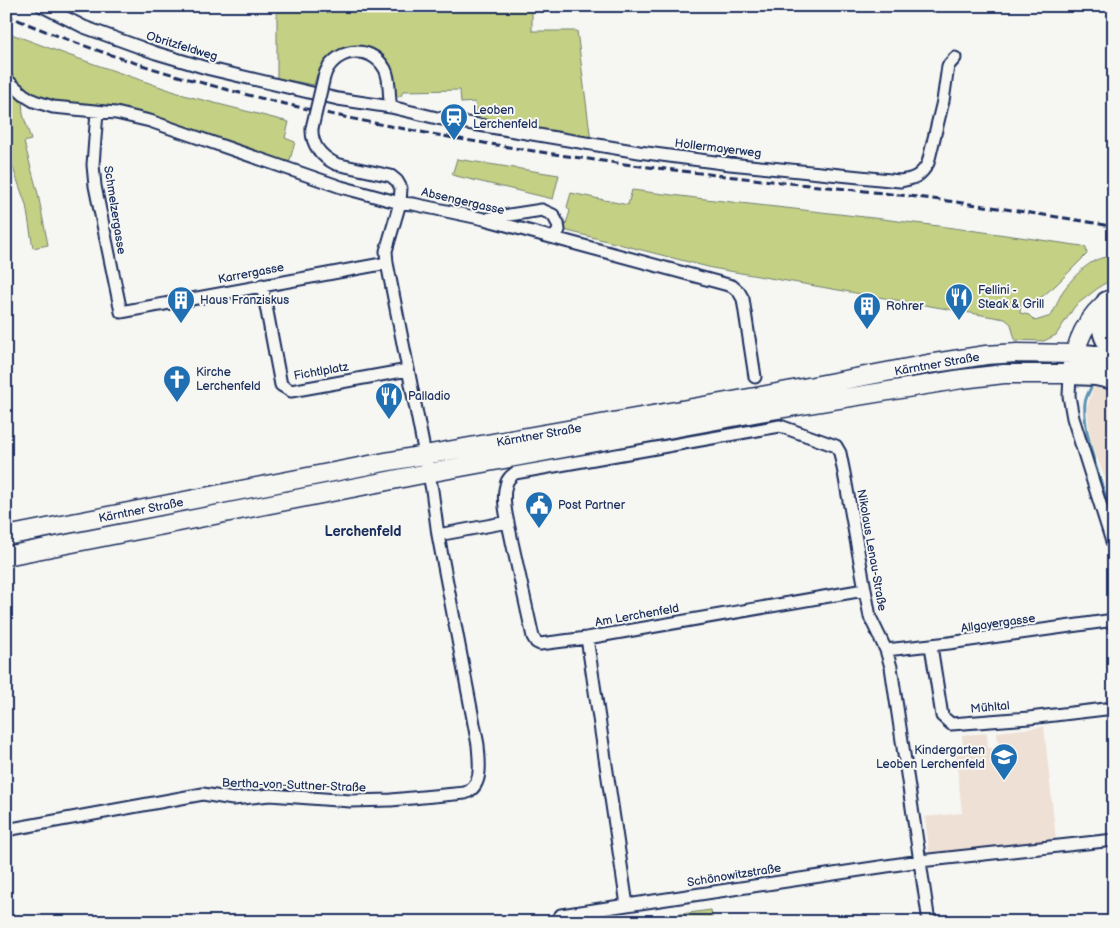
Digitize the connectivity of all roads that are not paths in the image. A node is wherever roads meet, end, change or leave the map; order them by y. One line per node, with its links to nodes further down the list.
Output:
1 (42, 6): 4 (street, Obritzfeldweg)
2 (955, 58): 4 (street, Hollermayerweg)
3 (6, 79): 5 (street, Absengergasse)
4 (390, 107): 6 (street, bridge)
5 (96, 112): 6 (street, Absengergasse); 12 (street, Schmelzergasse)
6 (400, 203): 7 (street, Absengergasse); 9 (street)
7 (484, 219): 8 (street, Absengergasse); 8 (street)
8 (554, 238): 18 (street, Absengergasse)
9 (387, 263): 10 (street, Karrergasse); 16 (street)
10 (262, 285): 12 (street, Karrergasse); 16 (street, Fichtlplatz)
11 (1110, 299): 13 (highway); 14 (main road)
12 (121, 312)
13 (1114, 348)
14 (1074, 354): 15 (highway); 17 (main road); 21 (main road, Kärntner Straße)
15 (1114, 358)
16 (408, 370): 21 (street)
17 (1070, 374): 19 (highway); 22 (main road, Kärntner Straße); 26 (street)
18 (755, 377)
19 (1114, 379)
20 (780, 426): 23 (street, Am Lerchenfeld); 28 (street, Nikolaus Lenau-Straße)
21 (425, 455): 22 (street); 25 (main road, Kärntner Straße)
22 (428, 473): 24 (street); 27 (main road, Kärntner Straße)
23 (508, 522): 24 (street); 30 (street, Am Lerchenfeld)
24 (438, 535): 34 (street, Bertha-von-Suttner-Straße)
25 (6, 536)
26 (1114, 548)
27 (6, 556)
28 (864, 590): 30 (street, Am Lerchenfeld); 32 (street, Nikolaus Lenau-Straße)
29 (1114, 620): 31 (street, Allgayergasse)
30 (587, 638): 37 (street)
31 (931, 646): 32 (street, Allgayergasse); 33 (street, Mühltal)
32 (886, 650): 36 (street, Nikolaus Lenau-Straße)
33 (1114, 708)
34 (6, 830)
35 (1114, 840): 36 (street, Schönowitzstraße)
36 (920, 861): 37 (street, Schönowitzstraße); 39 (street, Nikolaus Lenau-Straße)
37 (627, 905): 38 (street, Schönowitzstraße)
38 (555, 922)
39 (929, 922)

